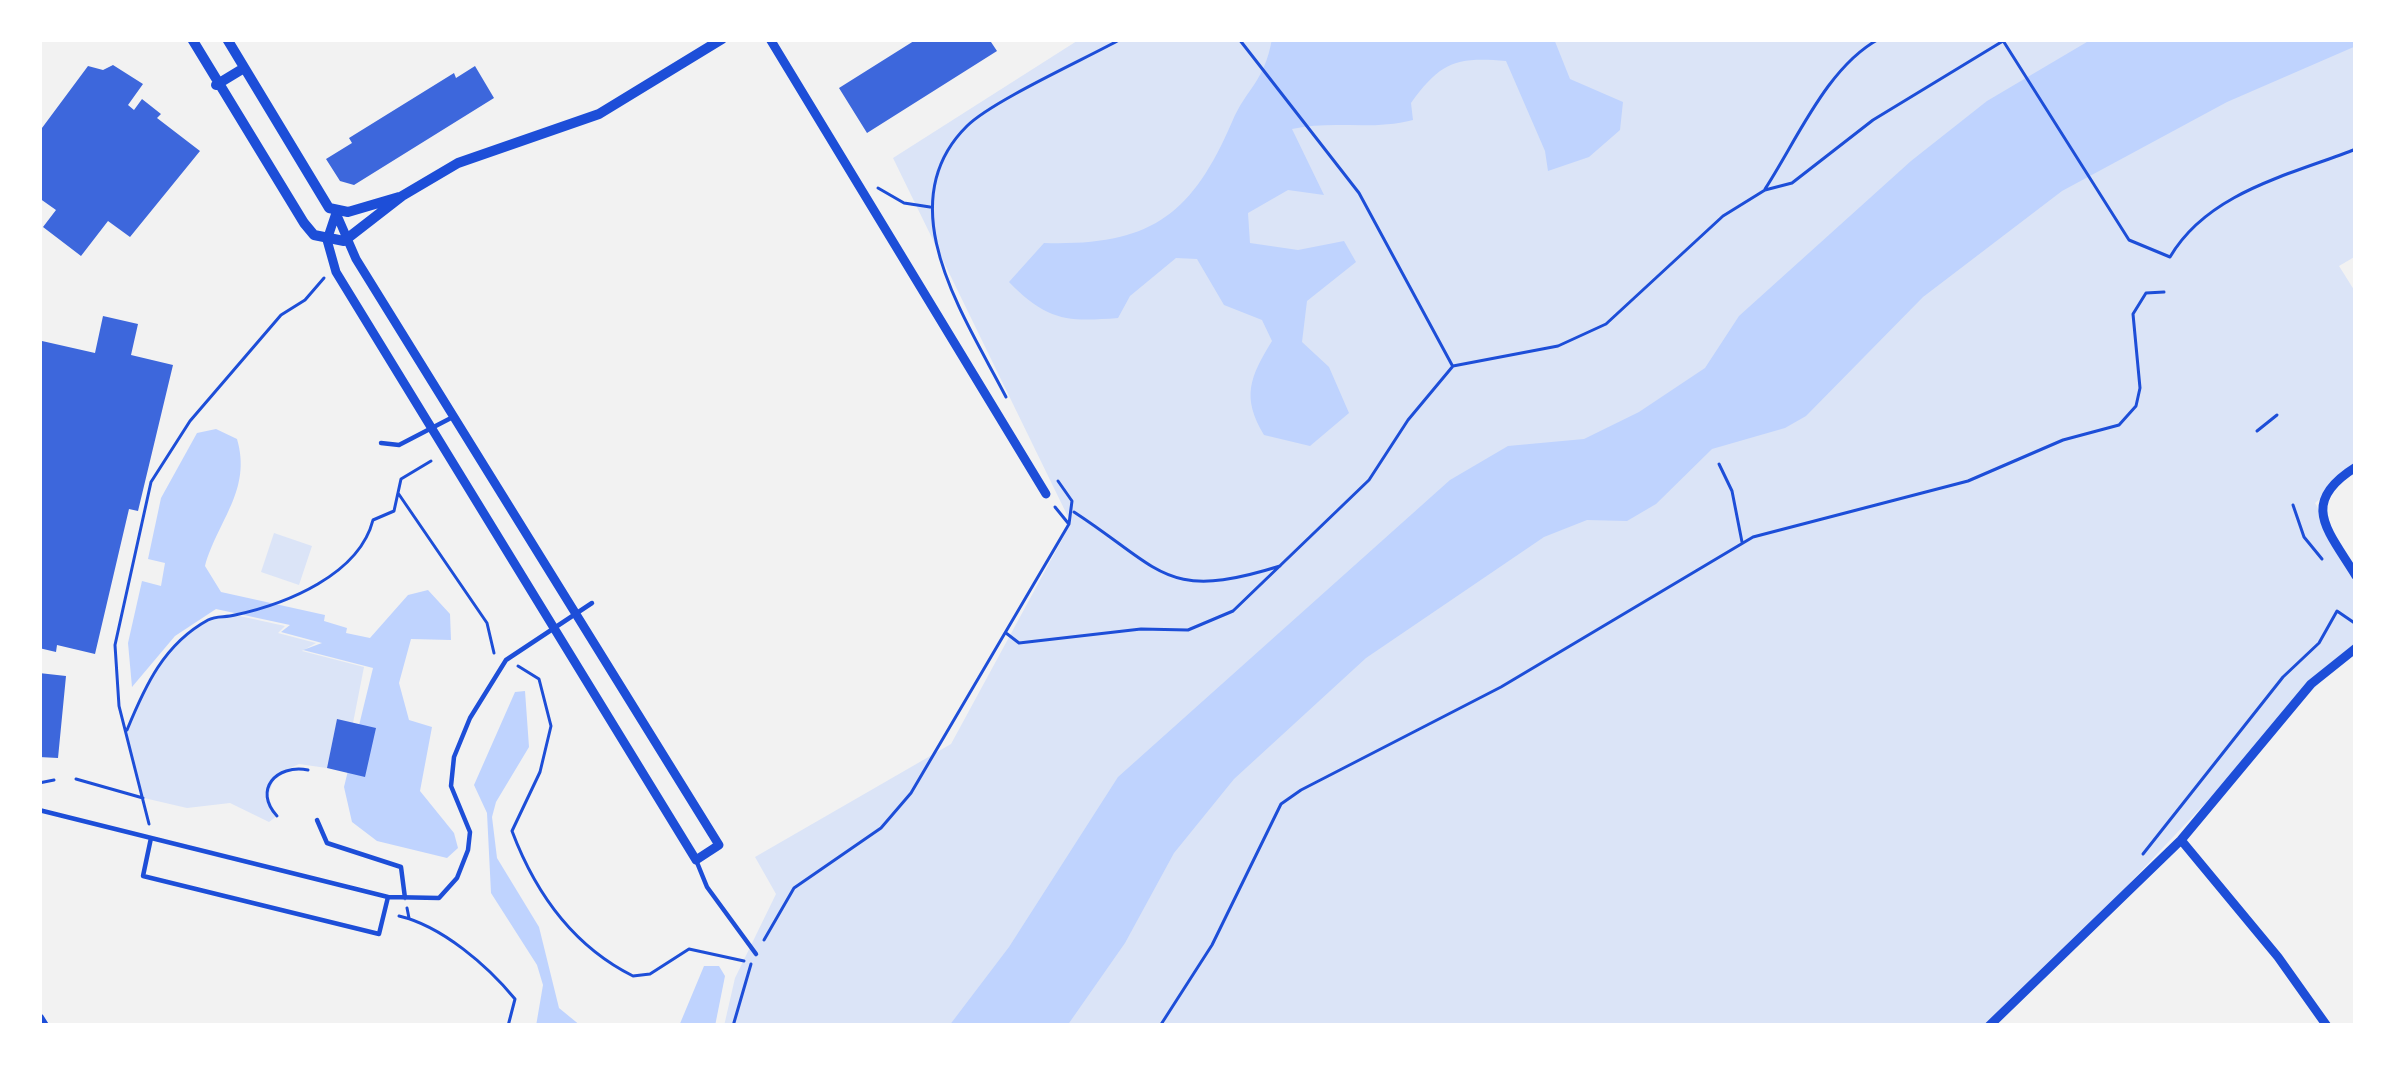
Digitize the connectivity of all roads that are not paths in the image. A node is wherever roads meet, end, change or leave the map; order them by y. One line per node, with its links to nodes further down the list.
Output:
1 (192, 39): 6 (street)
2 (227, 39): 5 (street)
3 (722, 39): 7 (street)
4 (770, 39): 15 (street)
5 (244, 68): 6 (street); 8 (street)
6 (216, 85): 9 (street)
7 (402, 196): 8 (street); 10 (street)
8 (336, 212): 9 (street); 10 (street)
9 (327, 240): 10 (street); 12 (street)
10 (344, 241): 11 (street)
11 (456, 415): 12 (lane); 18 (street)
12 (432, 429): 13 (lane); 19 (street)
13 (380, 442)
14 (2356, 466): 16 (street)
15 (1046, 494)
16 (2356, 576)
17 (592, 603): 18 (lane)
18 (578, 613): 19 (lane); 25 (street)
19 (553, 628): 25 (street); 27 (lane)
20 (2356, 648): 24 (street)
21 (39, 810): 23 (lane)
22 (317, 820): 27 (lane)
23 (152, 838): 26 (lane); 26 (lane)
24 (2181, 840): 31 (street); 32 (street)
25 (696, 860): 28 (lane)
26 (388, 897): 27 (lane)
27 (405, 898)
28 (756, 954)
29 (39, 1018): 30 (street)
30 (44, 1026)
31 (1989, 1026)
32 (2326, 1026)

